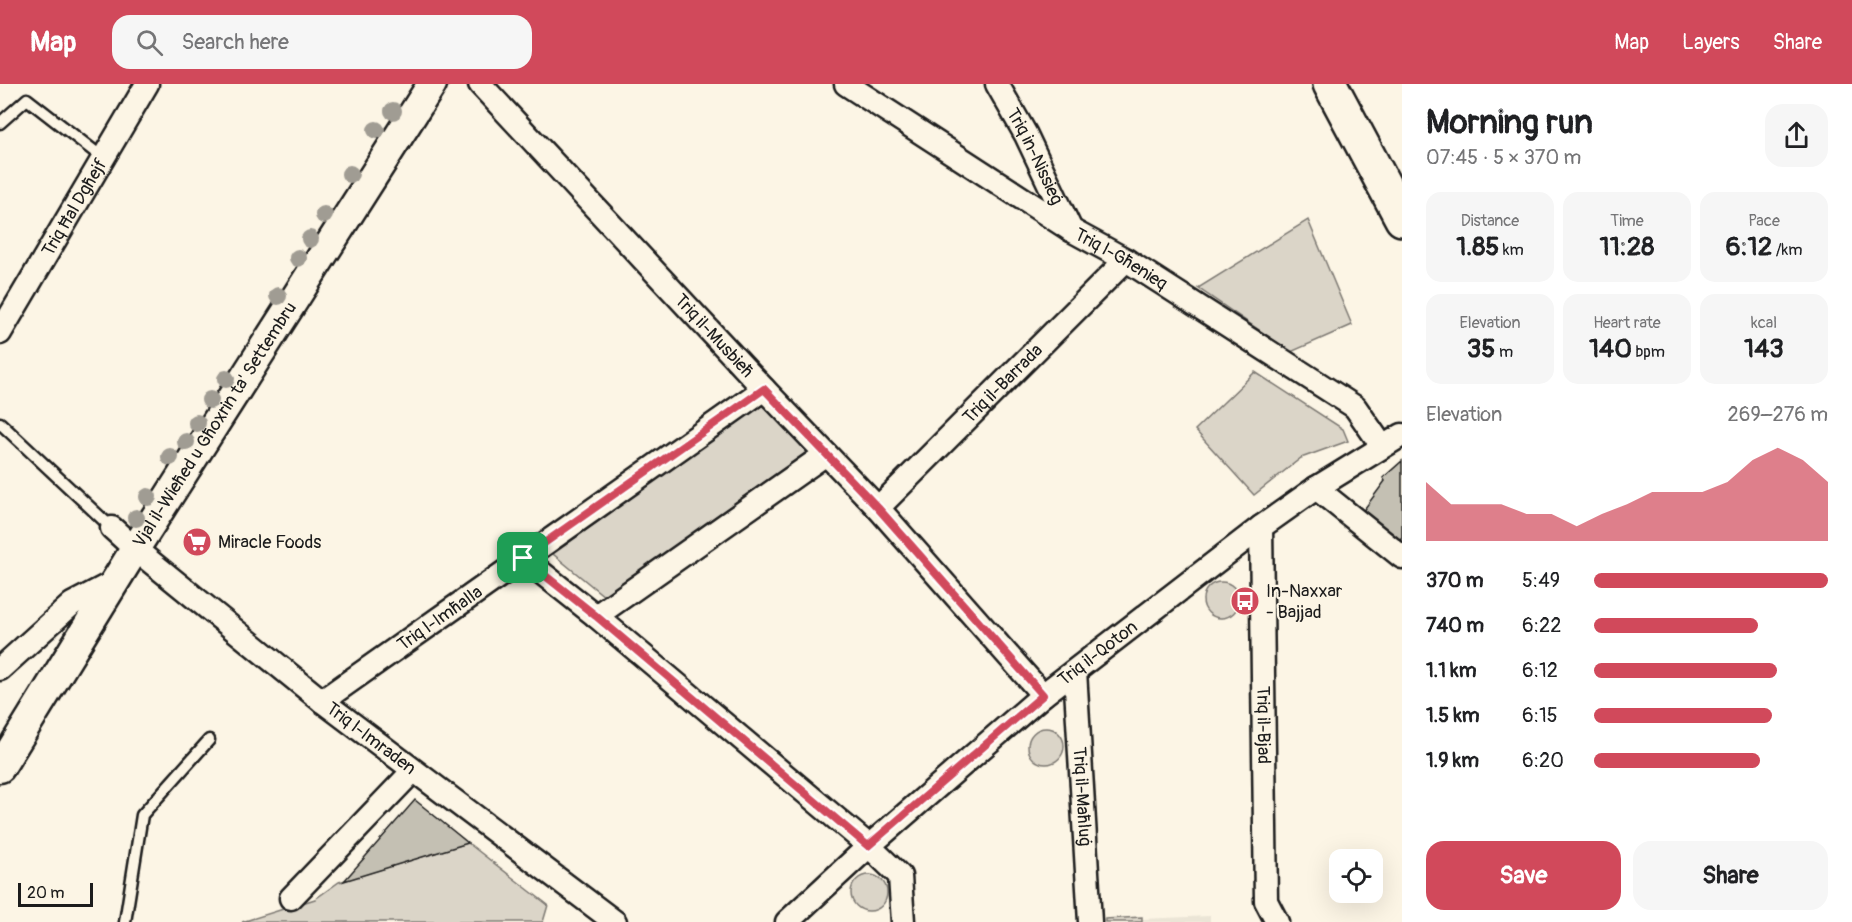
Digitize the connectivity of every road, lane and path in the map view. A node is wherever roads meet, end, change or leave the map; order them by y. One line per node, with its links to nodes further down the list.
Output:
1 (147, 84): 8 (street, Triq Ħal Dgħejf)
2 (432, 84): 22 (street, Vjal il-Wieħed u Għoxrin ta' Settembru)
3 (480, 84): 13 (street, Triq il-Musbieħ)
4 (846, 84): 10 (street, Triq l-Għenieq)
5 (997, 84): 10 (street, Triq in-Nissieġ)
6 (1330, 84): 9 (main road)
7 (0, 123): 8 (lane)
8 (103, 158): 12 (street, Triq Ħal Dgħejf)
9 (1402, 219)
10 (1071, 230): 11 (street, Triq l-Għenieq)
11 (1126, 260): 16 (street, Triq l-Għenieq); 19 (street, Triq il-Barrada)
12 (0, 333)
13 (764, 389): 17 (street, Triq il-Musbieħ); 24 (street, Triq l-Imħalla)
14 (0, 423): 21 (lane)
15 (1402, 435): 16 (street, Triq il-Qoton)
16 (1382, 446): 18 (street, Triq il-Qoton)
17 (826, 454): 19 (street, Triq il-Musbieħ); 26 (street)
18 (1316, 488): 20 (street, Triq il-Qoton); 23 (street)
19 (878, 508): 29 (street, Triq il-Musbieħ)
20 (1261, 526): 28 (street, Triq il-Qoton); 41 (street, Triq il-Bjad)
21 (112, 528): 22 (street, Triq l-Imraden)
22 (135, 549): 25 (street, Vjal il-Wieħed u Għoxrin ta' Settembru); 30 (street, Triq l-Imraden)
23 (1402, 557)
24 (523, 558): 26 (street); 30 (street, Triq l-Imħalla)
25 (116, 581): 27 (street); 32 (street, Vjal il-Wieħed u Għoxrin ta' Settembru)
26 (596, 616): 34 (street)
27 (0, 669)
28 (1075, 671): 29 (street, Triq il-Qoton); 40 (street, Triq il-Maħluġ)
29 (1043, 695): 34 (street, Triq il-Qoton)
30 (322, 701): 33 (street, Triq l-Imraden)
31 (209, 740): 36 (lane)
32 (0, 768)
33 (413, 771): 35 (street); 37 (street, Triq l-Imraden)
34 (868, 846): 38 (street, Triq il-Qoton); 39 (street)
35 (291, 898)
36 (125, 922)
37 (615, 922)
38 (787, 922)
39 (903, 922)
40 (1090, 922)
41 (1276, 922)

